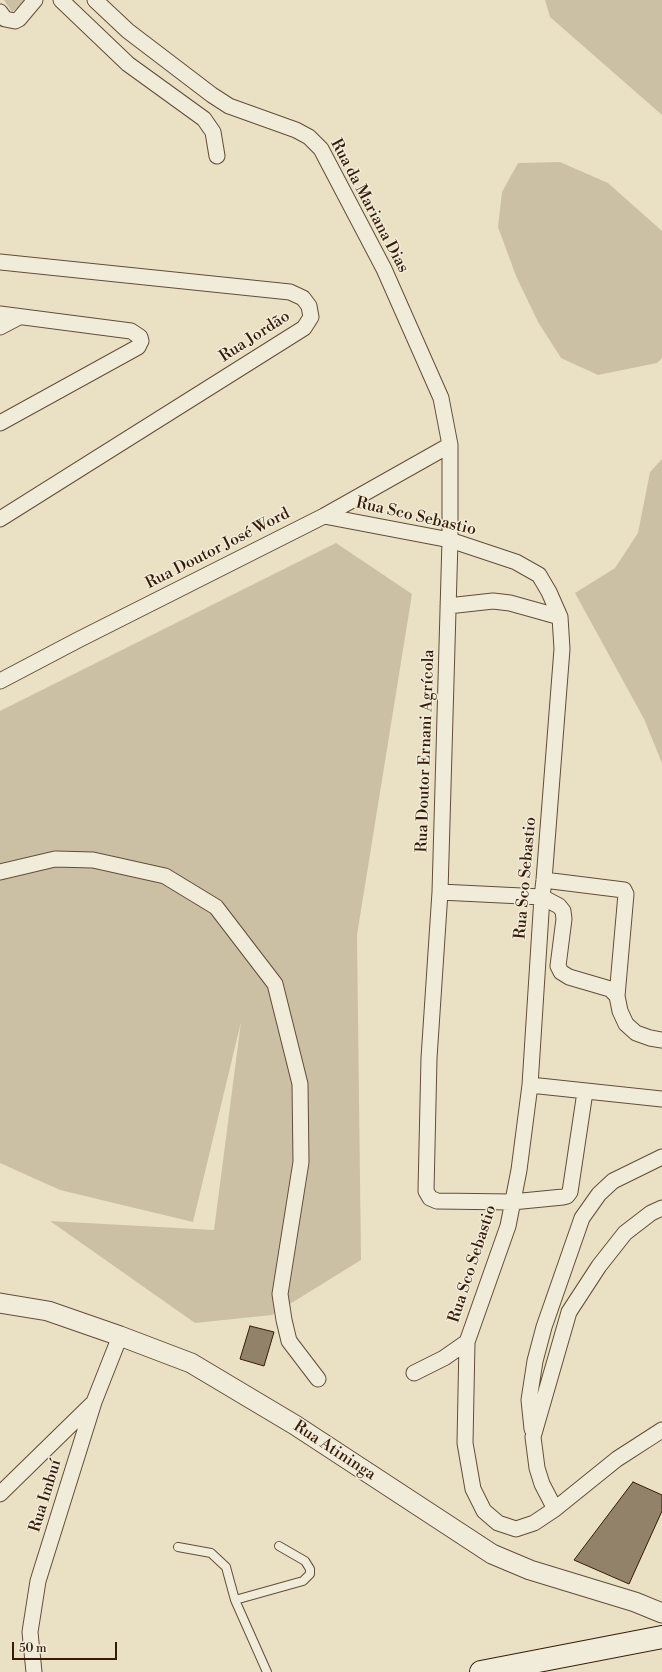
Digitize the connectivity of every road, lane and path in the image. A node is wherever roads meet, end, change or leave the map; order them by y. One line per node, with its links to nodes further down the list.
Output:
1 (35, 0): 4 (street)
2 (61, 0): 5 (street)
3 (95, 0): 11 (street, Rua da Mariana Dias)
4 (0, 12)
5 (217, 156)
6 (0, 262): 13 (street, Rua Jordão)
7 (0, 314): 8 (street)
8 (19, 316): 9 (street); 10 (street)
9 (0, 327)
10 (0, 422)
11 (450, 445): 12 (street, Rua Doutor José Word); 14 (street, Rua Doutor Ernani Agrícola)
12 (324, 516): 14 (street, Rua Sco Sebastio); 17 (street, Rua Doutor José Word)
13 (0, 519)
14 (450, 540): 15 (street, Rua Doutor Ernani Agrícola); 16 (street, Rua Sco Sebastio)
15 (448, 606): 16 (street); 20 (street, Rua Doutor Ernani Agrícola)
16 (560, 618): 19 (street, Rua Sco Sebastio)
17 (0, 681)
18 (0, 872): 34 (street)
19 (544, 880): 21 (street, Rua Sco Sebastio); 22 (street)
20 (440, 892): 21 (street); 28 (street, Rua Doutor Ernani Agrícola)
21 (542, 897): 22 (street); 24 (street, Rua Sco Sebastio)
22 (617, 996): 23 (street)
23 (662, 1040)
24 (530, 1085): 25 (street); 28 (street, Rua Sco Sebastio)
25 (585, 1092): 26 (street); 28 (street)
26 (662, 1099)
27 (662, 1157): 37 (street)
28 (512, 1202): 32 (street, Rua Sco Sebastio)
29 (662, 1208): 37 (street)
30 (0, 1303): 31 (street, Rua Atininga)
31 (120, 1336): 35 (street, Rua Imbuí); 43 (street, Rua Atininga)
32 (467, 1342): 33 (street, Rua Sco Sebastio); 39 (street)
33 (414, 1373)
34 (318, 1379)
35 (94, 1402): 38 (street); 45 (street, Rua Imbuí)
36 (662, 1431): 39 (street)
37 (533, 1437): 39 (street)
38 (0, 1494)
39 (555, 1509)
40 (279, 1546): 42 (lane)
41 (178, 1548): 42 (lane)
42 (236, 1600): 46 (lane)
43 (662, 1613)
44 (662, 1637): 47 (main road)
45 (34, 1672)
46 (267, 1672)
47 (482, 1672)

